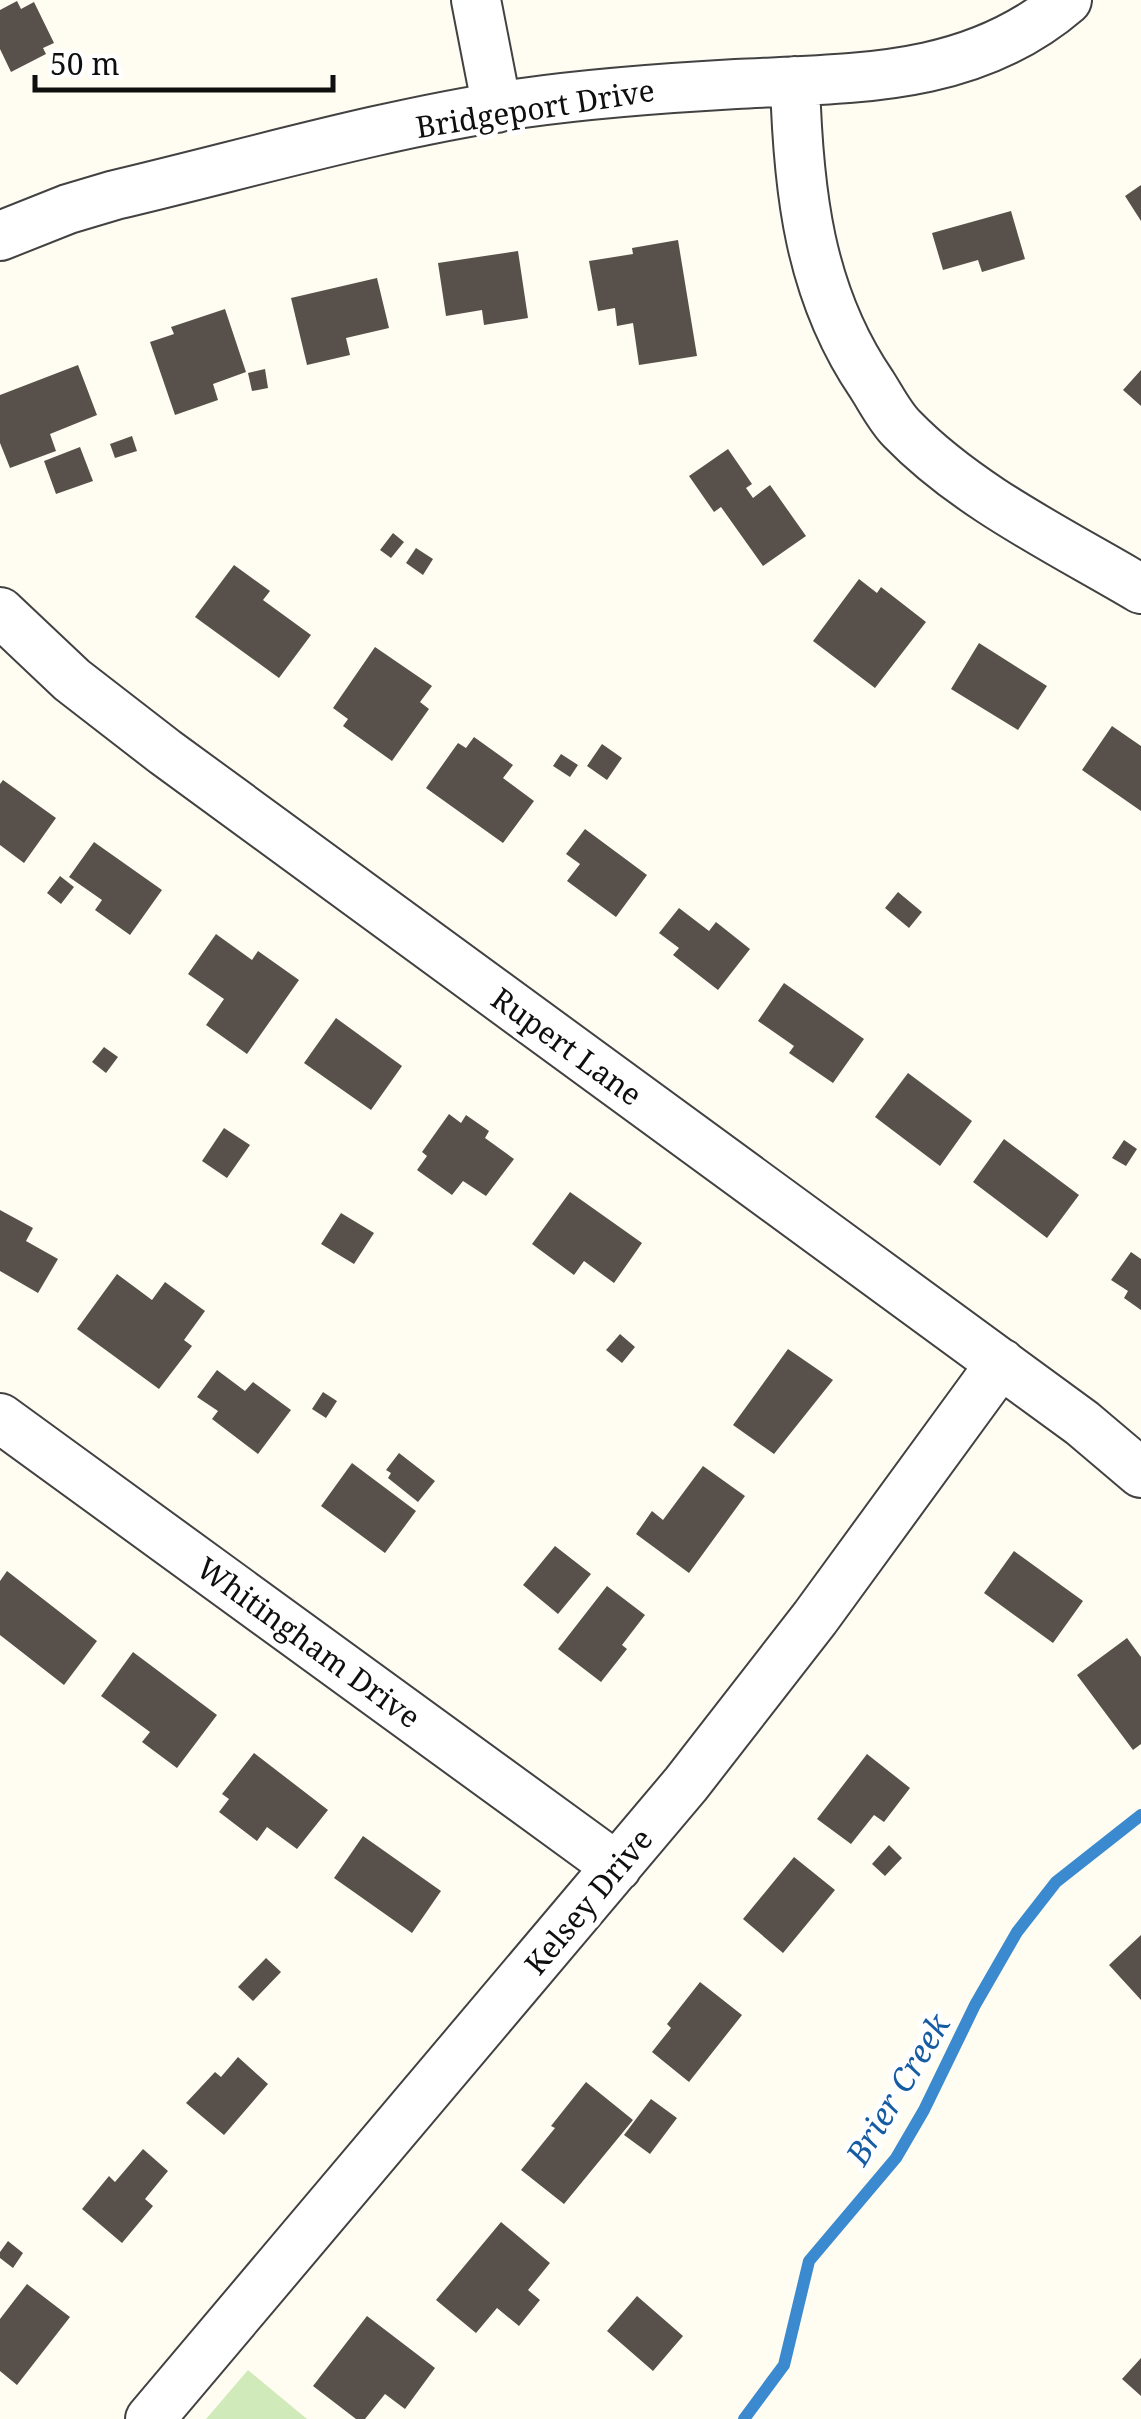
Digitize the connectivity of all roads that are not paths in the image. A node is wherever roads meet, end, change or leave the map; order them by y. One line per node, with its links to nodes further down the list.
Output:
1 (476, 0): 4 (street)
2 (1067, 0): 3 (street, Bridgeport Drive)
3 (795, 81): 4 (street, Bridgeport Drive); 6 (street)
4 (497, 108): 5 (street, Bridgeport Drive)
5 (0, 236)
6 (1141, 589)
7 (0, 612): 8 (street, Rupert Lane)
8 (1001, 1364): 10 (street, Rupert Lane); 11 (street, Kelsey Drive)
9 (0, 1418): 11 (street, Whitingham Drive)
10 (1141, 1473)
11 (616, 1867): 12 (street, Kelsey Drive)
12 (150, 2419)

